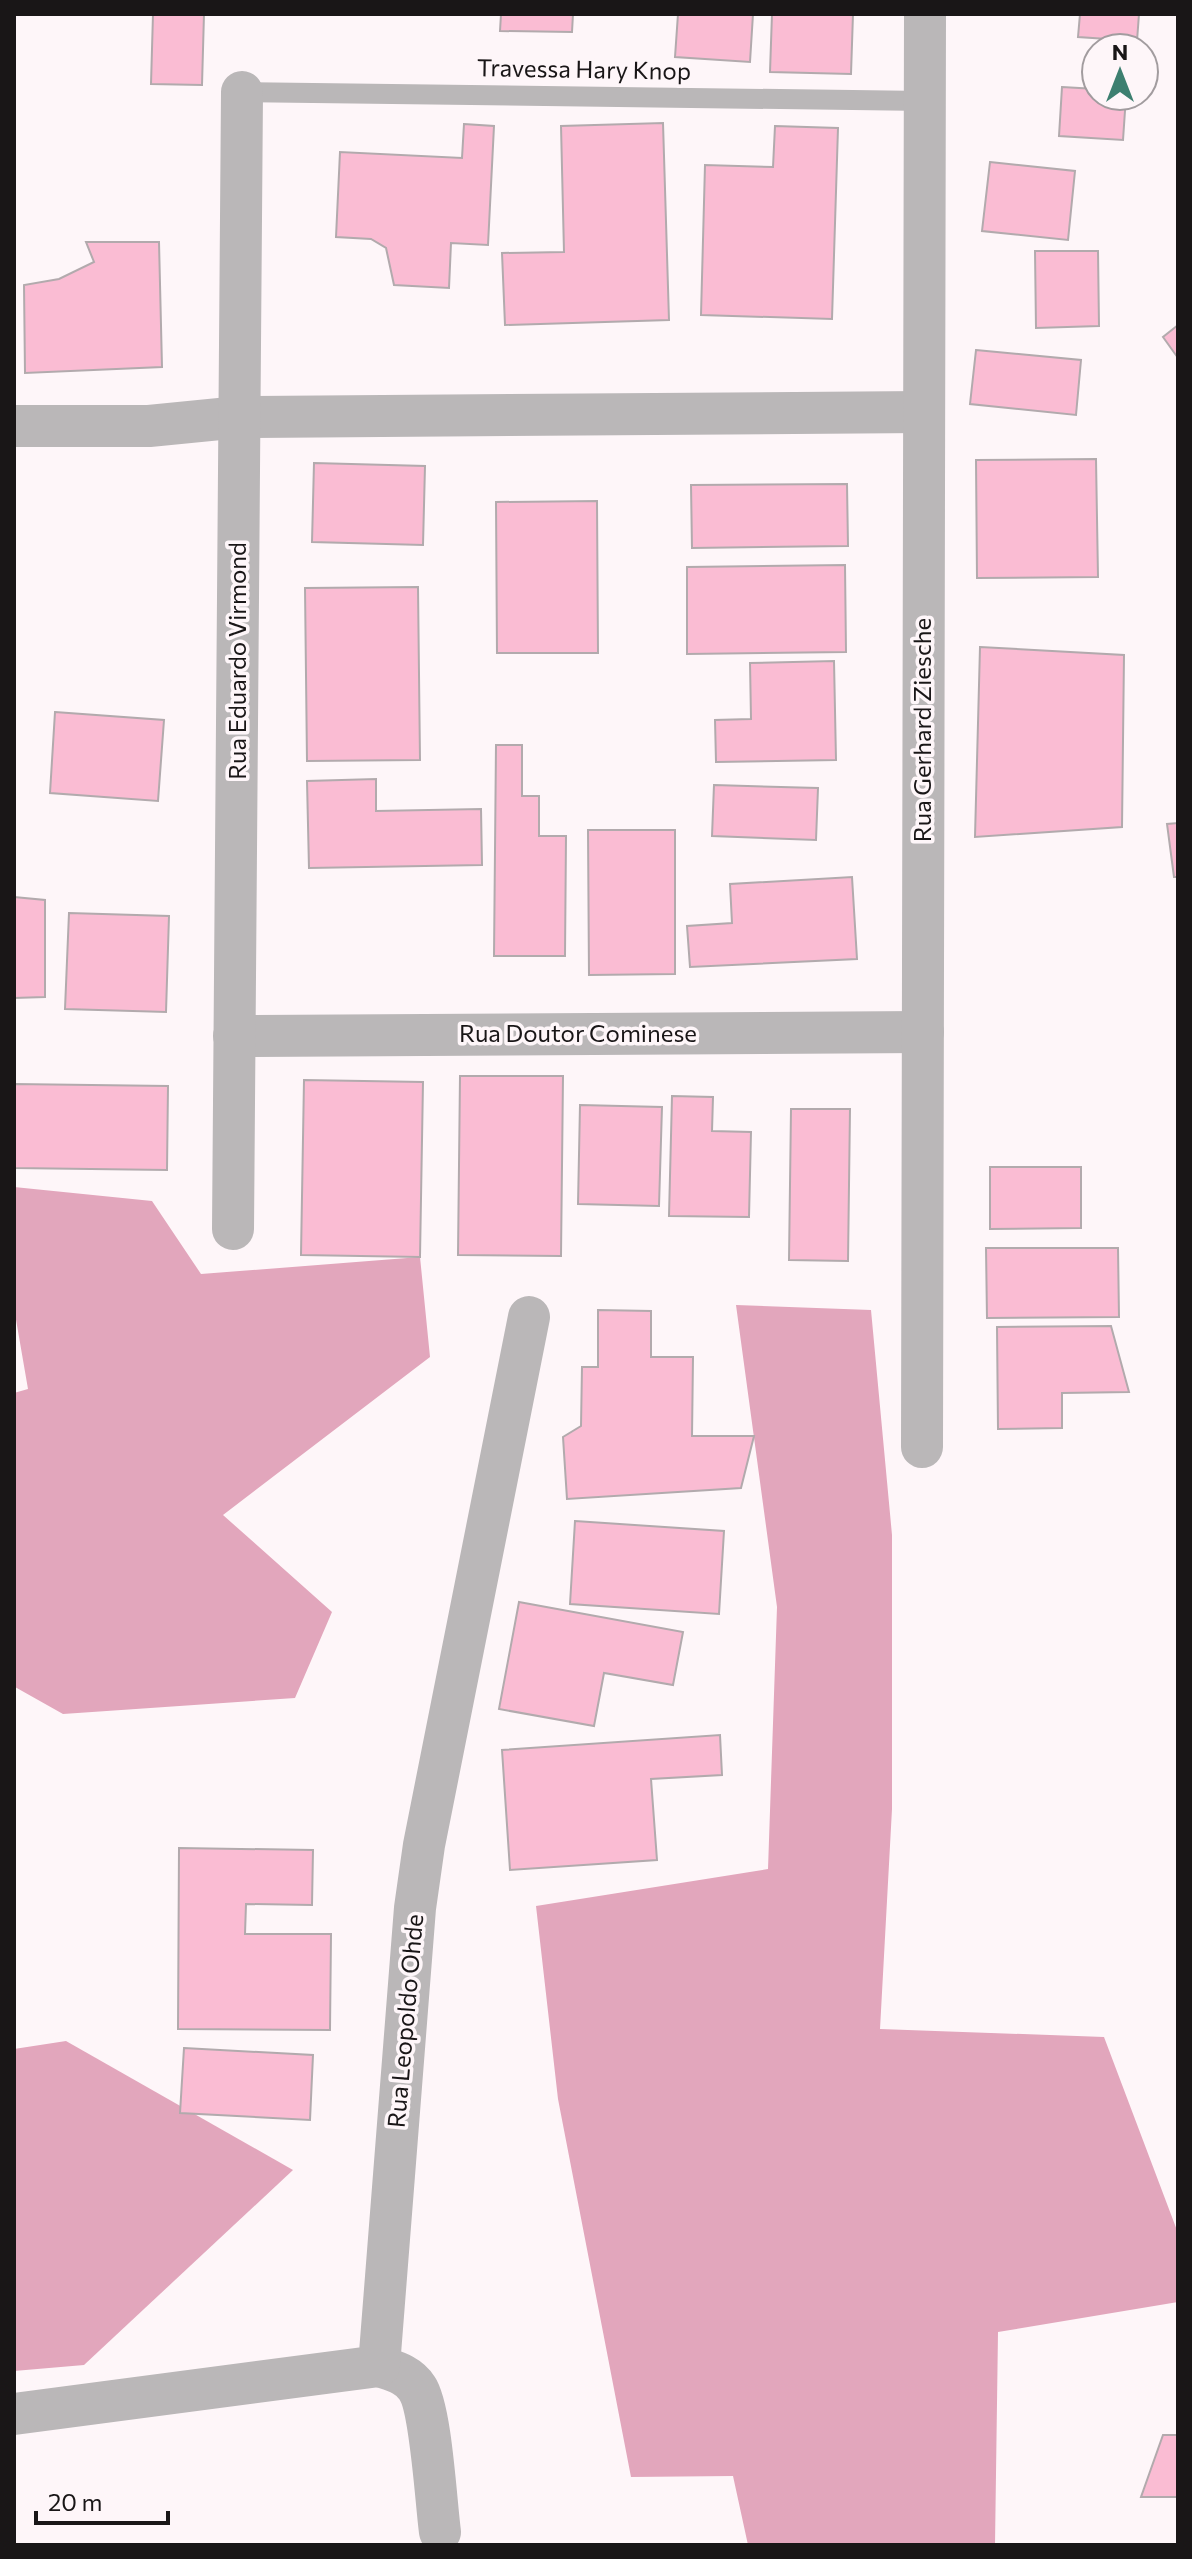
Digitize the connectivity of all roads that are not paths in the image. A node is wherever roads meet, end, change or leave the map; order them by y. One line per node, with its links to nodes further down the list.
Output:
1 (925, 14): 3 (street, Rua Gerhard Ziesche)
2 (242, 92): 3 (lane, Travessa Hary Knop); 5 (street, Rua Eduardo Virmond)
3 (925, 101): 4 (street, Rua Gerhard Ziesche)
4 (924, 412): 5 (street); 7 (street, Rua Gerhard Ziesche)
5 (240, 417): 6 (street); 8 (street, Rua Eduardo Virmond)
6 (14, 426)
7 (923, 1032): 8 (street, Rua Doutor Cominese); 11 (street, Rua Gerhard Ziesche)
8 (234, 1036): 9 (street, Rua Eduardo Virmond)
9 (233, 1229)
10 (529, 1317): 12 (street, Rua Leopoldo Ohde)
11 (922, 1447)
12 (379, 2366): 13 (street); 14 (street)
13 (14, 2414)
14 (440, 2532)

